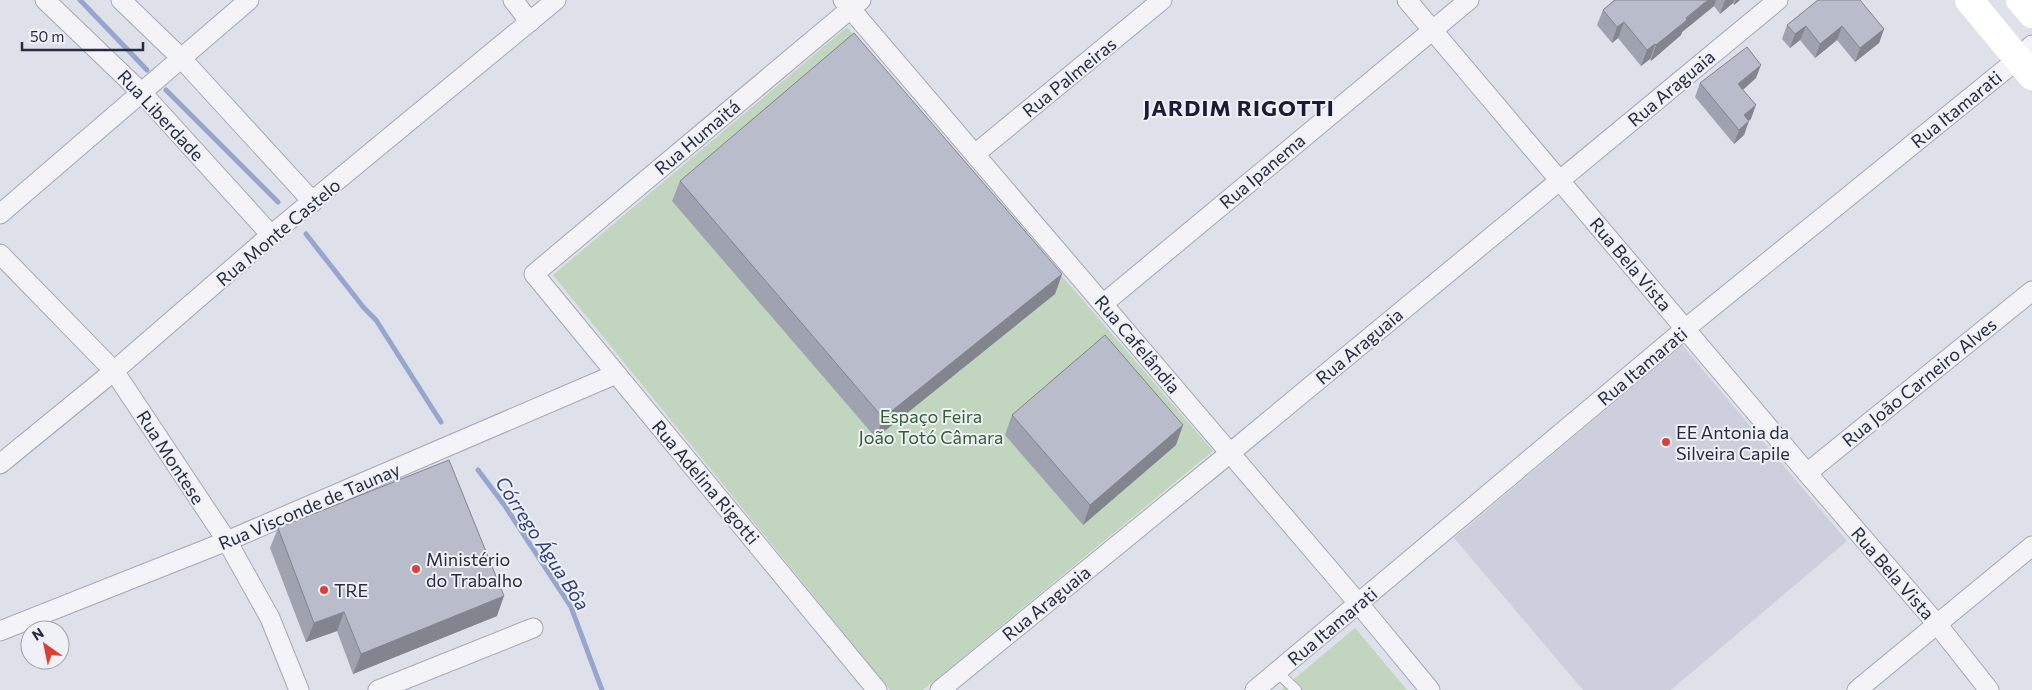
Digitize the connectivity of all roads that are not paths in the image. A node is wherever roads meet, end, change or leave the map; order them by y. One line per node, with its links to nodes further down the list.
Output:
1 (45, 0): 18 (street, Rua Liberdade)
2 (121, 0): 16 (street)
3 (249, 0): 16 (street)
4 (513, 0): 14 (street)
5 (556, 0): 14 (street, Rua Monte Castelo)
6 (1162, 0): 19 (street, Rua Palmeiras)
7 (1407, 0): 15 (street, Rua Bela Vista)
8 (1469, 0): 15 (street, Rua Ipanema)
9 (1778, 0): 20 (street, Rua Araguaia)
10 (1969, 0): 17 (main road)
11 (2020, 0): 13 (main road)
12 (852, 3): 19 (street, Rua Cafelândia); 25 (street, Rua Humaitá)
13 (2032, 14)
14 (530, 22): 21 (street, Rua Monte Castelo)
15 (1432, 30): 20 (street, Rua Bela Vista); 27 (street, Rua Ipanema)
16 (181, 58): 18 (street); 21 (street)
17 (2027, 60): 28 (street, Rua Itamarati)
18 (142, 93): 22 (street); 23 (street, Rua Liberdade)
19 (975, 154): 27 (street, Rua Cafelândia)
20 (1560, 180): 28 (street, Rua Bela Vista); 31 (street, Rua Araguaia)
21 (314, 202): 23 (street, Rua Monte Castelo)
22 (0, 214)
23 (271, 235): 29 (street, Rua Monte Castelo)
24 (0, 254): 29 (street, Rua Montese)
25 (534, 274): 30 (street, Rua Adelina Rigotti)
26 (2032, 291): 33 (street, Rua João Carneiro Alves)
27 (1103, 304): 31 (street, Rua Cafelândia)
28 (1685, 329): 33 (street, Rua Bela Vista); 36 (street, Rua Itamarati)
29 (114, 372): 32 (street, Rua Monte Castelo); 34 (street, Rua Montese)
30 (616, 374): 34 (street, Rua Visconde de Taunay); 43 (street, Rua Adelina Rigotti)
31 (1230, 453): 36 (street, Rua Cafelândia); 44 (street, Rua Araguaia)
32 (0, 464)
33 (1807, 473): 37 (street, Rua Bela Vista)
34 (226, 541): 39 (street, Rua Visconde de Taunay); 41 (street, Rua Montese)
35 (2032, 546): 37 (street)
36 (1359, 604): 40 (street, Rua Itamarati); 47 (street, Rua Cafelândia)
37 (1937, 624): 48 (street); 49 (street, Rua Bela Vista)
38 (534, 628): 42 (street)
39 (0, 631)
40 (1277, 672): 45 (street, Rua Itamarati); 46 (lane)
41 (299, 690)
42 (378, 690)
43 (877, 690)
44 (940, 690)
45 (1255, 690)
46 (1296, 690)
47 (1430, 690)
48 (1857, 690)
49 (1988, 690)

